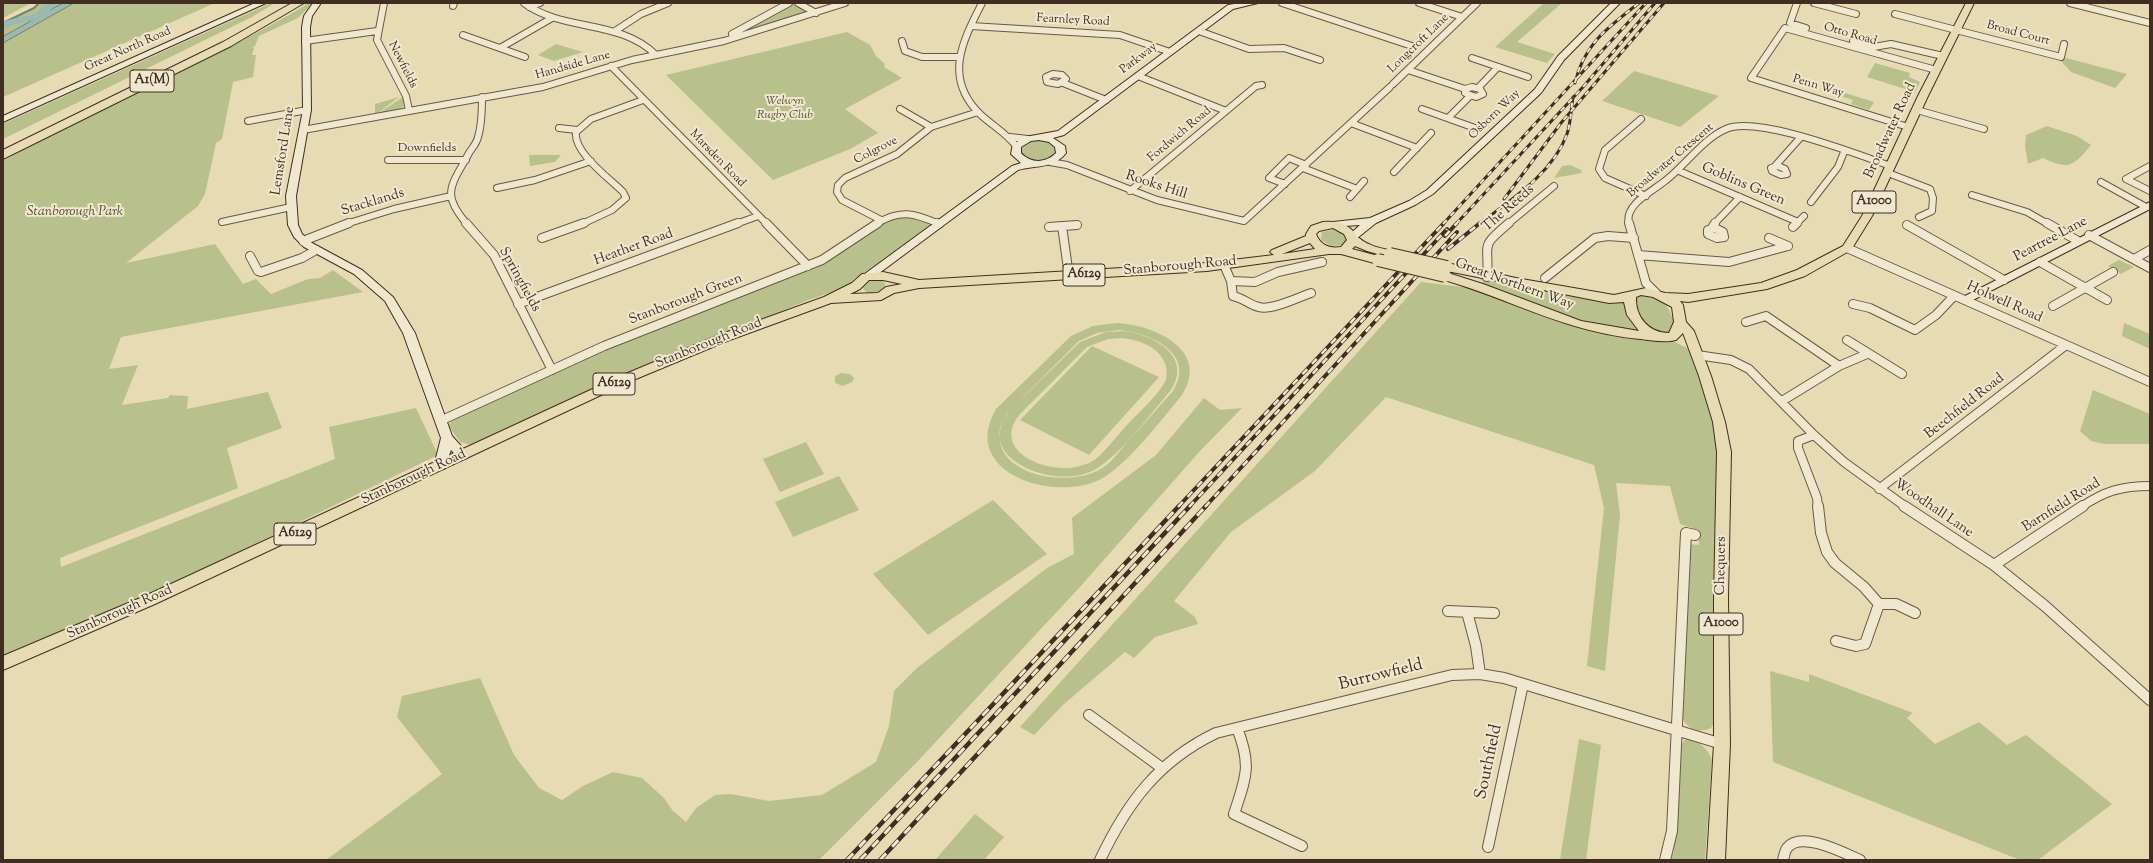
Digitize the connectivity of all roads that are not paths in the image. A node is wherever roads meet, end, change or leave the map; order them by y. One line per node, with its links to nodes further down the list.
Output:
1 (262, 3): 72 (street, Great North Road)
2 (285, 3): 90 (highway, A1(M))
3 (299, 3): 96 (highway, A1(M))
4 (317, 3): 36 (street, Lemsford Lane)
5 (384, 3): 32 (street, Newfields)
6 (524, 3): 23 (street)
7 (540, 3): 23 (street)
8 (668, 3): 33 (street)
9 (789, 3): 37 (street)
10 (798, 3): 24 (street)
11 (845, 3): 24 (street, Handside Lane)
12 (982, 3): 30 (street)
13 (1254, 3): 22 (street, Parkway)
14 (1282, 3): 40 (street)
15 (1419, 3): 27 (street)
16 (1477, 3): 27 (street, Longcroft Lane)
17 (1616, 3): 132 (street, Osborn Way)
18 (1797, 3): 45 (street)
19 (1814, 3): 25 (street)
20 (1970, 3): 31 (main road, Broadwater Road / A1000)
21 (2070, 3): 29 (street)
22 (1231, 5): 34 (street, Parkway)
23 (529, 7): 28 (street)
24 (816, 13): 37 (street, Handside Lane)
25 (1856, 14)
26 (1895, 14): 31 (street)
27 (1462, 17): 52 (street, Longcroft Lane)
28 (552, 18): 33 (street); 41 (street)
29 (2150, 23)
30 (971, 26): 43 (street, Fearnley Road); 47 (street)
31 (1956, 30): 39 (street, Broad Court); 45 (main road, Broadwater Road / A1000)
32 (377, 31): 36 (street, Newfields); 67 (street, Newfields)
33 (615, 31): 44 (street)
34 (1199, 31): 43 (street, Parkway); 49 (street)
35 (463, 35): 41 (street)
36 (305, 41): 66 (street, Lemsford Lane)
37 (724, 41): 44 (street, Handside Lane)
38 (902, 41): 47 (street)
39 (2064, 44)
40 (1415, 47)
41 (500, 48): 46 (street)
42 (1770, 51): 53 (street, Otto Road); 77 (street, Penn Way)
43 (1170, 52): 54 (street, Parkway)
44 (656, 55): 50 (street, Handside Lane)
45 (1943, 56): 53 (main road, Broadwater Road / A1000)
46 (525, 57)
47 (958, 57): 70 (street)
48 (1472, 58): 51 (street)
49 (1320, 60)
50 (611, 66): 61 (street, Handside Lane); 62 (street, Marsden Road)
51 (1498, 67): 55 (street); 58 (street)
52 (1408, 70): 59 (street); 75 (street, Longcroft Lane)
53 (1936, 70): 68 (main road, Broadwater Road / A1000)
54 (1138, 76): 63 (street, Parkway); 69 (street, Fordwich Road)
55 (1528, 77)
56 (1063, 83): 63 (street)
57 (1262, 85): 69 (street, Fordwich Road)
58 (1478, 88): 59 (street); 60 (street)
59 (1465, 89): 60 (street)
60 (1470, 96): 71 (street)
61 (482, 97): 67 (street, Handside Lane); 100 (street, Springfields)
62 (643, 100): 82 (street); 128 (street, Marsden Road)
63 (1106, 100): 83 (street, Parkway)
64 (900, 109): 76 (street)
65 (1422, 109): 71 (street)
66 (307, 110): 74 (street); 81 (street, Lemsford Lane)
67 (409, 110): 81 (street, Handside Lane)
68 (1917, 110): 77 (main road, Broadwater Road / A1000); 80 (street)
69 (1226, 111): 118 (street, Fordwich Road)
70 (978, 112): 76 (street, Colgrove); 85 (street)
71 (1448, 118): 79 (street)
72 (3, 119)
73 (1641, 119): 123 (street)
74 (248, 121)
75 (1351, 123): 92 (street); 105 (street, Longcroft Lane)
76 (931, 127): 131 (street, Colgrove)
77 (1908, 127): 109 (main road, Broadwater Road / A1000)
78 (559, 128): 82 (street)
79 (1474, 128)
80 (1984, 129)
81 (303, 130): 127 (street, Lemsford Lane)
82 (577, 130): 101 (street)
83 (1061, 133): 86 (street, Parkway); 89 (street)
84 (1431, 133): 92 (street)
85 (1010, 137): 88 (street); 91 (street)
86 (1043, 137): 88 (street, Parkway); 89 (street)
87 (1800, 138): 94 (street, Broadwater Crescent); 106 (street); 110 (street, Broadwater Crescent)
88 (1028, 139): 91 (street)
89 (1058, 143): 95 (street)
90 (3, 145)
91 (1016, 146): 97 (street)
92 (1417, 148): 111 (street)
93 (1296, 152): 98 (street)
94 (1844, 152): 109 (street, Broadwater Crescent); 125 (street)
95 (1061, 153): 102 (street); 104 (street)
96 (3, 155)
97 (1018, 158): 103 (street); 108 (street)
98 (1289, 158): 105 (street); 114 (street)
99 (388, 160): 100 (street, Downfields)
100 (466, 160): 121 (street, Springfields)
101 (591, 161): 116 (street); 143 (street)
102 (1050, 162): 103 (street); 104 (street, Rooks Hill)
103 (1032, 163): 108 (street)
104 (1067, 165): 118 (street, Rooks Hill)
105 (1304, 166): 114 (street, Longcroft Lane); 117 (street)
106 (1775, 166)
107 (2150, 166): 119 (street)
108 (1015, 168): 135 (street)
109 (1889, 170): 130 (street, Broadwater Crescent); 150 (main road, Broadwater Road / A1000)
110 (1679, 171): 123 (street, Broadwater Crescent); 124 (street, Goblins Green)
111 (1394, 172)
112 (1364, 181): 117 (street)
113 (2101, 182): 126 (street)
114 (1285, 184): 134 (street, Longcroft Lane)
115 (1554, 186): 169 (street, The Reeds)
116 (497, 188)
117 (1357, 189): 122 (street)
118 (1130, 191): 134 (street, Rooks Hill)
119 (2150, 191)
120 (1972, 195): 149 (street)
121 (452, 196): 148 (street, Stacklands); 185 (street, Springfields)
122 (1350, 196)
123 (1646, 196): 146 (street, Broadwater Crescent)
124 (1740, 197): 129 (street, Goblins Green); 141 (street)
125 (1810, 202)
126 (2148, 206): 142 (street, Peartree Lane)
127 (291, 207): 133 (street); 148 (street, Lemsford Lane)
128 (758, 216): 163 (street, Marsden Road); 185 (street, Heather Road)
129 (1804, 216)
130 (1919, 217)
131 (881, 220): 135 (street, Stanborough Green); 163 (street, Stanborough Green)
132 (1372, 220): 137 (street, Osborn Way); 145 (street, Osborn Way)
133 (222, 222)
134 (1242, 222)
135 (938, 224): 157 (street)
136 (1077, 225): 139 (street)
137 (1333, 225): 144 (main road); 145 (main road)
138 (1907, 225): 172 (street)
139 (1062, 226): 140 (street); 168 (street)
140 (1049, 227)
141 (1712, 228)
142 (2089, 235): 149 (street, Peartree Lane); 158 (street)
143 (542, 238)
144 (1311, 238): 152 (main road); 159 (main road, Stanborough Road / A6129)
145 (1353, 238): 153 (main road); 165 (main road, bridge)
146 (1634, 238): 155 (street, Broadwater Crescent); 171 (street)
147 (1769, 238): 155 (street)
148 (303, 241): 151 (street, Lemsford Lane)
149 (2078, 241): 161 (street, Peartree Lane)
150 (1847, 248): 181 (street, Holwell Road); 182 (main road, Broadwater Road / A1000)
151 (316, 250): 156 (street); 202 (street, Lemsford Lane)
152 (1329, 250): 153 (main road); 159 (main road, Stanborough Road / A6129)
153 (1341, 250): 165 (main road, Great Northern Way, bridge)
154 (2150, 250): 158 (street)
155 (1638, 255): 178 (street, Broadwater Crescent)
156 (250, 256)
157 (896, 257): 167 (street); 170 (street)
158 (2134, 259): 164 (street)
159 (1249, 260): 162 (main road, Stanborough Road / A6129)
160 (1322, 262): 173 (street)
161 (2040, 262): 172 (street, Peartree Lane); 175 (street)
162 (1224, 265): 168 (main road, Stanborough Road / A6129); 173 (street)
163 (808, 266): 198 (street, Stanborough Green)
164 (2150, 268)
165 (1446, 272): 169 (main road); 191 (main road, Great Northern Way)
166 (2113, 272): 175 (street)
167 (870, 275): 170 (main road, Stanborough Road); 177 (main road, Stanborough Road)
168 (1069, 276): 174 (main road, Stanborough Road / A6129)
169 (1487, 277): 178 (main road)
170 (888, 278): 174 (main road, Stanborough Road / A6129); 176 (main road)
171 (1545, 278)
172 (2004, 280): 183 (street, Peartree Lane)
173 (1231, 281): 179 (street)
174 (919, 284): 176 (main road, Stanborough Road / A6129)
175 (2087, 288): 184 (street); 188 (street)
176 (890, 290): 177 (main road, Stanborough Road)
177 (859, 291): 205 (main road, Stanborough Road / A6129)
178 (1639, 291): 180 (main road, A1000); 191 (main road)
179 (1310, 292)
180 (1661, 295): 182 (main road, Broadwater Road / A1000); 187 (main road, A1000)
181 (1954, 296): 183 (street, Holwell Road); 186 (street)
182 (1688, 298): 187 (main road, Broadwater Road / A1000)
183 (1965, 300): 194 (street, Holwell Road)
184 (2107, 300)
185 (518, 304): 198 (street, Springfields)
186 (1854, 304)
187 (1676, 305): 190 (main road, A1000)
188 (2053, 306)
189 (1746, 322): 197 (street)
190 (1681, 324): 192 (main road); 195 (main road, Chequers / A1000)
191 (1654, 336): 192 (main road)
192 (1672, 337): 195 (main road)
193 (1847, 340): 196 (street)
194 (2066, 345): 200 (street, Holwell Road); 208 (street, Beechfield Road)
195 (1696, 352): 201 (street, Woodhall Lane); 224 (main road, Chequers / A1000)
196 (1867, 354): 197 (street); 199 (street)
197 (1839, 366): 201 (street)
198 (552, 370): 202 (street, Stanborough Green)
199 (1902, 374)
200 (2150, 382)
201 (1782, 401): 203 (street, Woodhall Lane)
202 (440, 421): 204 (street, Lemsford Lane)
203 (1814, 435): 208 (street, Woodhall Lane); 211 (street)
204 (447, 438): 205 (street, Lemsford Lane); 206 (street)
205 (462, 455): 206 (main road, Stanborough Road / A6129)
206 (440, 466): 217 (main road, Stanborough Road / A6129)
207 (2150, 486): 210 (street, Barnfield Road)
208 (1880, 489): 210 (street, Woodhall Lane)
209 (1694, 535): 223 (street)
210 (1994, 565): 220 (street, Woodhall Lane)
211 (1879, 604): 215 (street); 216 (street)
212 (1448, 611): 213 (street)
213 (1467, 612): 214 (street); 218 (street)
214 (1494, 613)
215 (1915, 613)
216 (1836, 641)
217 (3, 662)
218 (1480, 674): 219 (street, Burrowfield); 222 (street, Burrowfield)
219 (1523, 684): 223 (street, Burrowfield); 227 (street, Southfield)
220 (2150, 700)
221 (1089, 715): 225 (street)
222 (1237, 728): 225 (street, Burrowfield); 226 (street)
223 (1677, 730): 224 (street, Burrowfield); 229 (street)
224 (1722, 744): 230 (main road, Chequers / A1000)
225 (1162, 768): 228 (street, Burrowfield)
226 (1302, 846)
227 (1488, 847)
228 (1100, 860)
229 (1665, 860)
230 (1716, 860)
231 (1782, 860): 232 (street)
232 (1860, 860)

